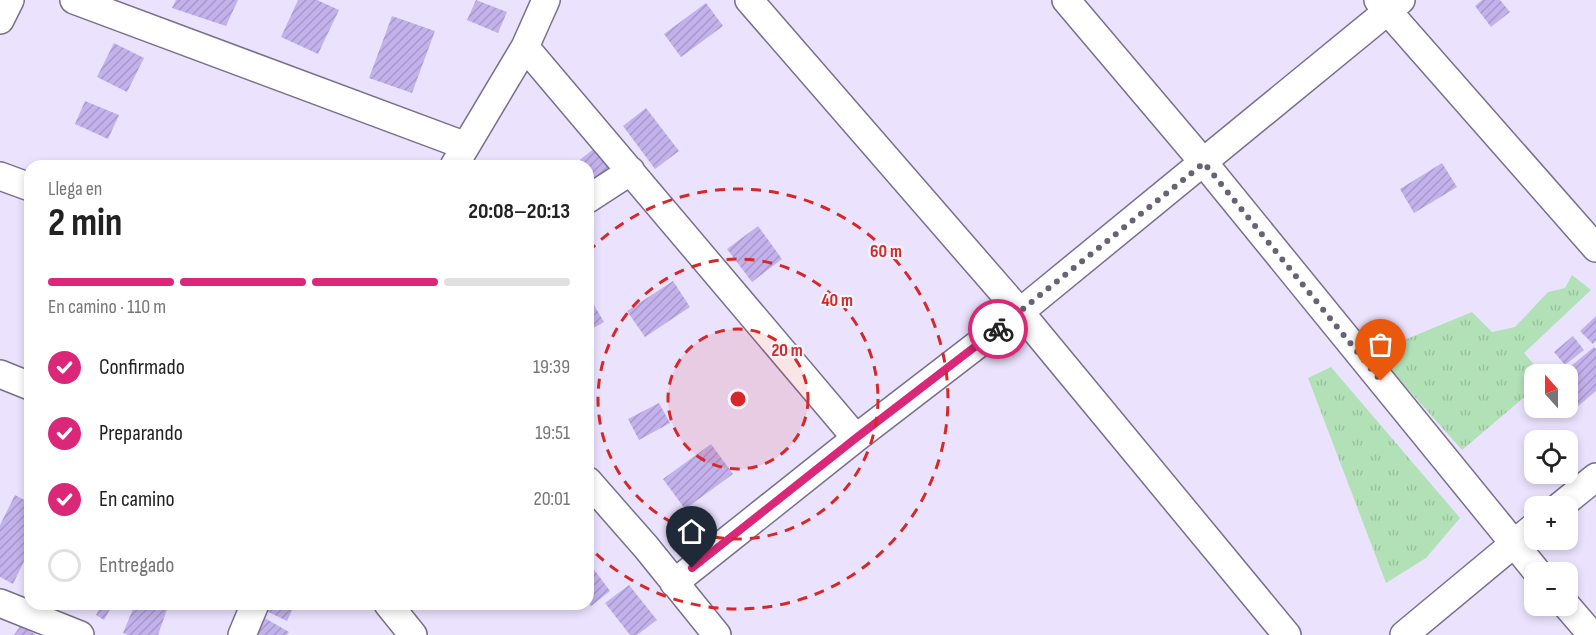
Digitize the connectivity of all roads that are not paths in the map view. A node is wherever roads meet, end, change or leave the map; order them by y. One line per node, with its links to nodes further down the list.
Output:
1 (10, 0): 7 (street)
2 (74, 0): 9 (street)
3 (546, 0): 8 (street)
4 (749, 0): 16 (street)
5 (1066, 0): 10 (street)
6 (1389, 4): 10 (street); 15 (street)
7 (0, 19)
8 (525, 47): 9 (street); 11 (street)
9 (460, 156)
10 (1204, 163): 16 (street); 24 (street)
11 (631, 171): 14 (street); 19 (street)
12 (0, 176): 13 (street)
13 (24, 185)
14 (594, 195)
15 (1596, 248)
16 (1020, 312): 19 (street); 35 (street)
17 (0, 374): 18 (street)
18 (24, 384)
19 (856, 438): 26 (street)
20 (1596, 477): 22 (street)
21 (594, 488): 26 (street)
22 (1573, 496)
23 (1524, 535): 24 (street)
24 (1513, 544): 25 (street); 36 (street)
25 (1529, 562)
26 (674, 583): 34 (street)
27 (0, 603): 31 (street)
28 (252, 610): 32 (street)
29 (393, 610): 33 (street)
30 (1576, 616): 37 (street)
31 (80, 635)
32 (242, 635)
33 (413, 635)
34 (717, 635)
35 (1287, 635)
36 (1404, 635)
37 (1592, 635)

